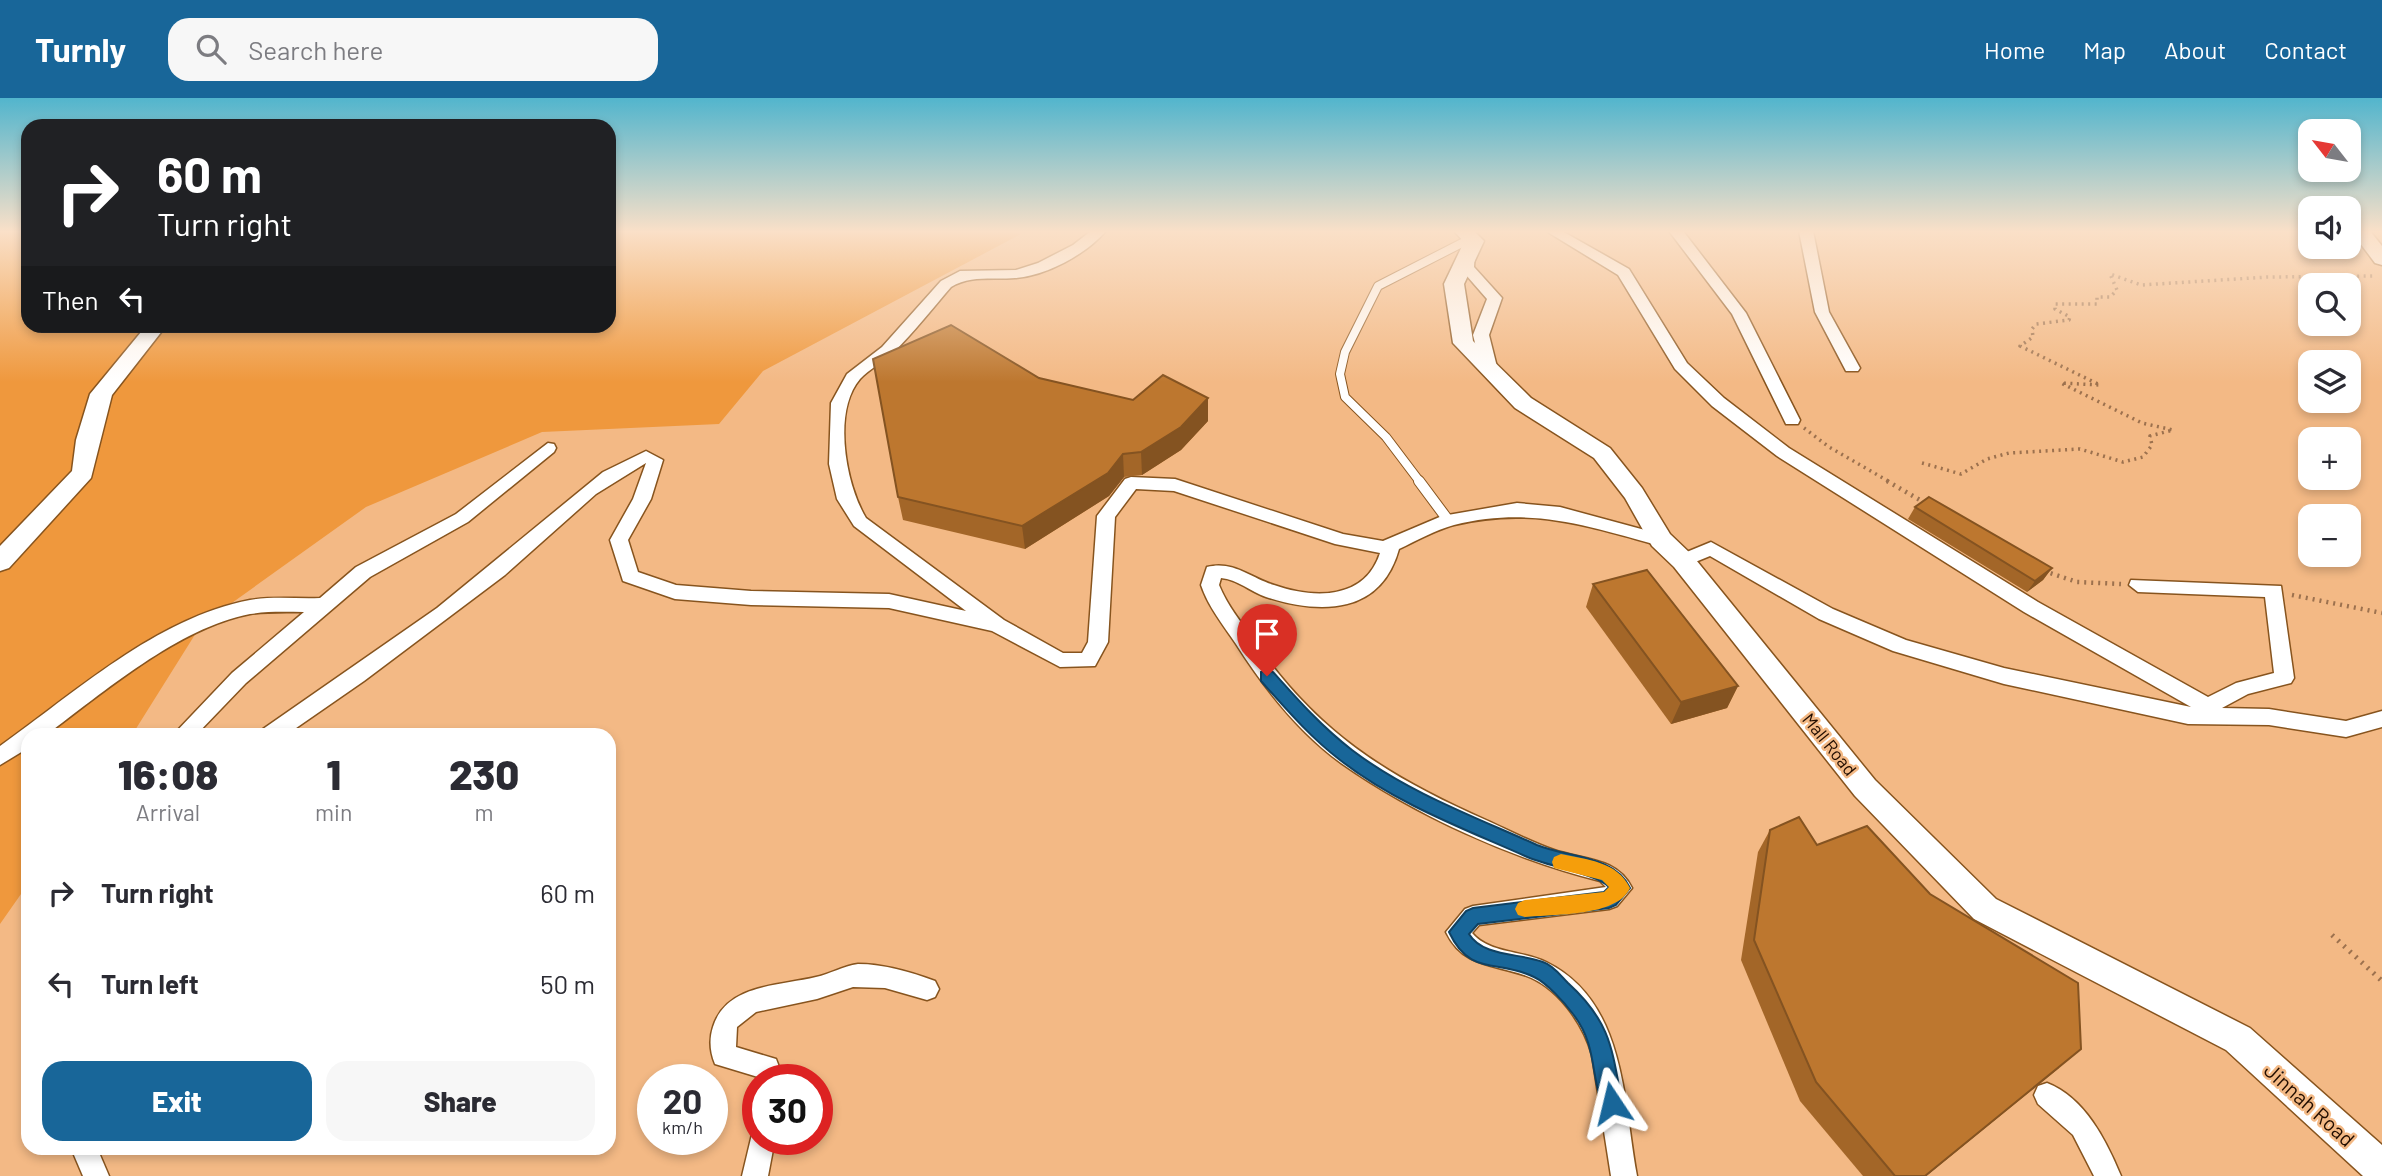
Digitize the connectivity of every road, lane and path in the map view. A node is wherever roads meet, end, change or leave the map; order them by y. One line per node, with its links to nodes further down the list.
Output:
1 (950, 281): 28 (street)
2 (1387, 281): 18 (lane)
3 (1455, 281): 13 (main road, Mall Road)
4 (1479, 281): 13 (street)
5 (1630, 281): 29 (street)
6 (1714, 281): 14 (street)
7 (1816, 281): 12 (street)
8 (2113, 281): 16 (path)
9 (2131, 281): 10 (path)
10 (2200, 281)
11 (150, 333): 22 (main road)
12 (1852, 368)
13 (1490, 372): 19 (main road, Mall Road)
14 (1792, 419): 17 (path)
15 (548, 448): 26 (street)
16 (1923, 463)
17 (1937, 510)
18 (1448, 520): 19 (street); 20 (street)
19 (1661, 540): 21 (main road, Mall Road)
20 (1391, 545): 28 (street); 48 (street)
21 (1683, 561): 30 (street); 40 (main road, Mall Road)
22 (0, 562)
23 (2033, 565): 24 (path)
24 (2138, 585): 25 (street)
25 (2274, 592): 27 (path); 29 (street)
26 (322, 606): 32 (street); 33 (street)
27 (2382, 613)
28 (997, 625): 34 (street)
29 (2208, 706): 30 (street)
30 (2188, 716): 31 (street)
31 (2382, 719)
32 (40, 728)
33 (190, 728)
34 (280, 728)
35 (21, 742): 36 (street)
36 (0, 757)
37 (2332, 935): 38 (path)
38 (2382, 981)
39 (928, 989): 41 (street)
40 (2238, 1039): 45 (main road, Jinnah Road)
41 (754, 1064)
42 (2047, 1094): 49 (street)
43 (87, 1155): 46 (street)
44 (759, 1155): 47 (street)
45 (2382, 1169)
46 (96, 1176)
47 (755, 1176)
48 (1624, 1176)
49 (2108, 1176)

